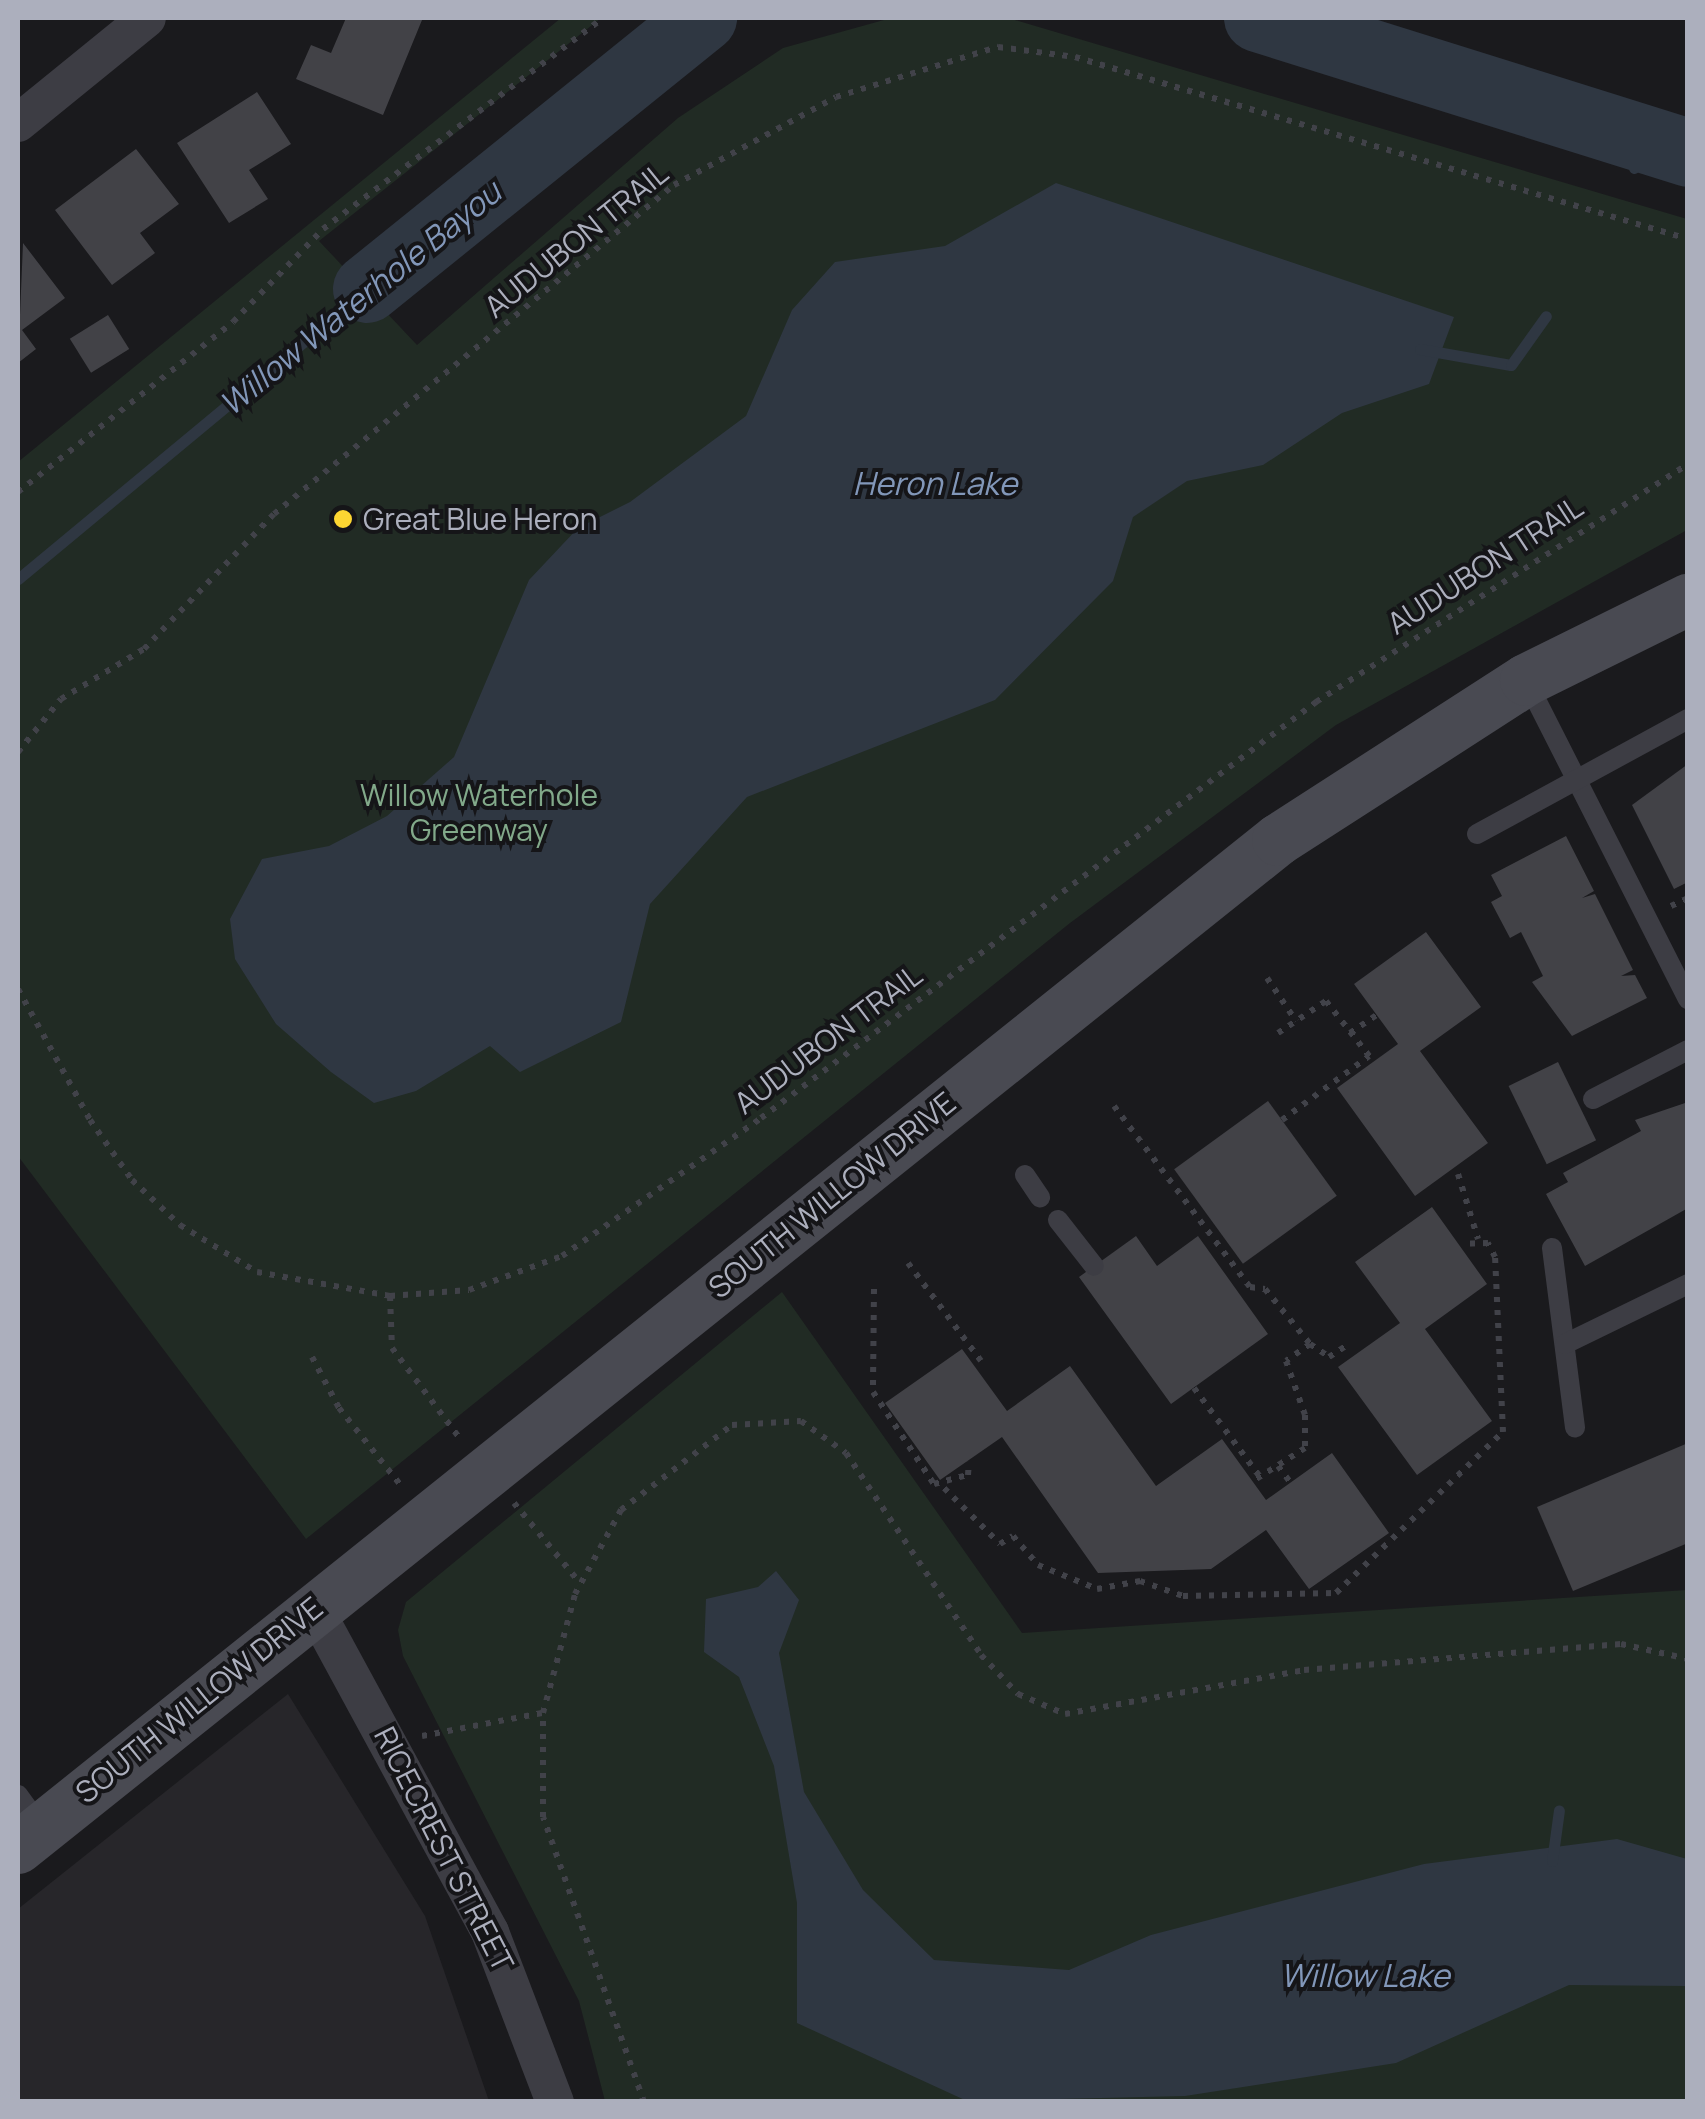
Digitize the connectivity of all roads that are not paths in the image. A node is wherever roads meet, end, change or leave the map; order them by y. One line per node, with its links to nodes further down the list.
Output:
1 (148, 18): 2 (street)
2 (18, 123)
3 (1688, 600): 4 (street, SOUTH WILLOW DRIVE)
4 (1526, 680): 6 (lane); 19 (street, SOUTH WILLOW DRIVE)
5 (1688, 720): 6 (lane)
6 (1576, 779): 7 (lane); 8 (lane)
7 (1477, 834)
8 (1688, 999)
9 (1688, 1050): 10 (lane)
10 (1593, 1099)
11 (1025, 1175): 12 (lane)
12 (1040, 1197)
13 (1058, 1220): 15 (lane)
14 (1552, 1248): 17 (lane)
15 (1094, 1266)
16 (1688, 1284): 17 (lane)
17 (1565, 1344): 18 (lane)
18 (1575, 1428)
19 (313, 1606): 20 (street, SOUTH WILLOW DRIVE); 21 (street, RICECREST STREET)
20 (26, 1824)
21 (555, 2102)

